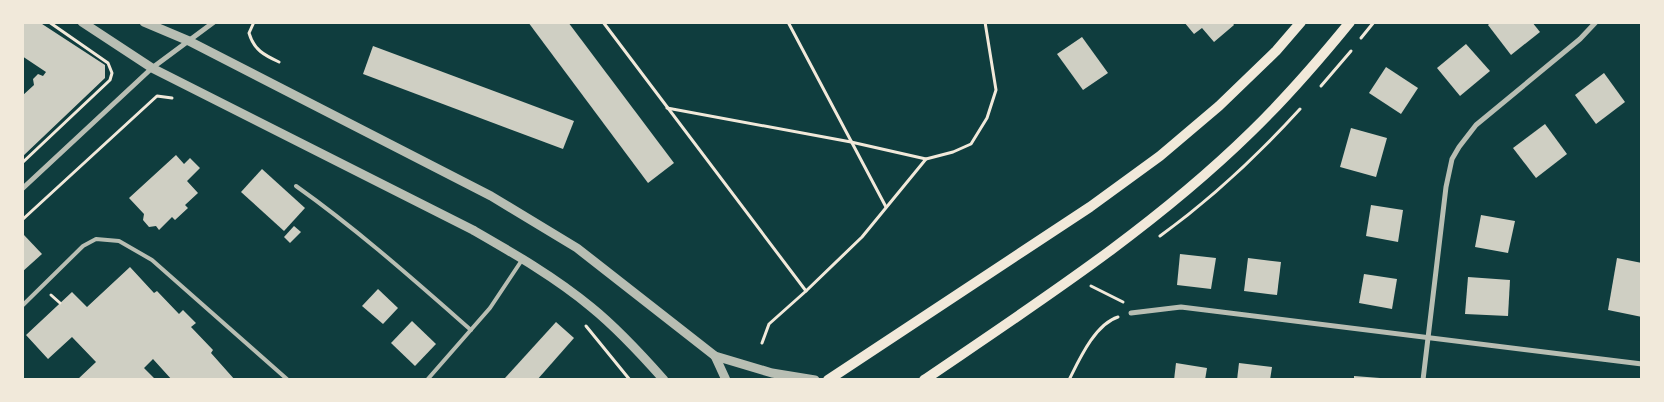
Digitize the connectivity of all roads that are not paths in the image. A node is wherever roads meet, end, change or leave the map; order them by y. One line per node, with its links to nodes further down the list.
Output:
1 (82, 22): 8 (street)
2 (144, 22): 7 (street)
3 (214, 22): 7 (street)
4 (1301, 22): 23 (main road)
5 (1350, 22): 24 (main road)
6 (1596, 22): 15 (street)
7 (189, 41): 8 (street); 16 (street)
8 (152, 68): 10 (street); 11 (street)
9 (296, 186): 14 (lane)
10 (22, 189)
11 (522, 259): 14 (lane); 20 (street)
12 (23, 305): 18 (lane)
13 (1131, 314): 15 (street)
14 (471, 330): 19 (lane)
15 (1429, 338): 17 (street); 25 (street)
16 (715, 356): 21 (street); 22 (street)
17 (1642, 364)
18 (288, 380)
19 (427, 380)
20 (664, 380)
21 (726, 380)
22 (815, 380)
23 (828, 380)
24 (924, 380)
25 (1423, 380)

